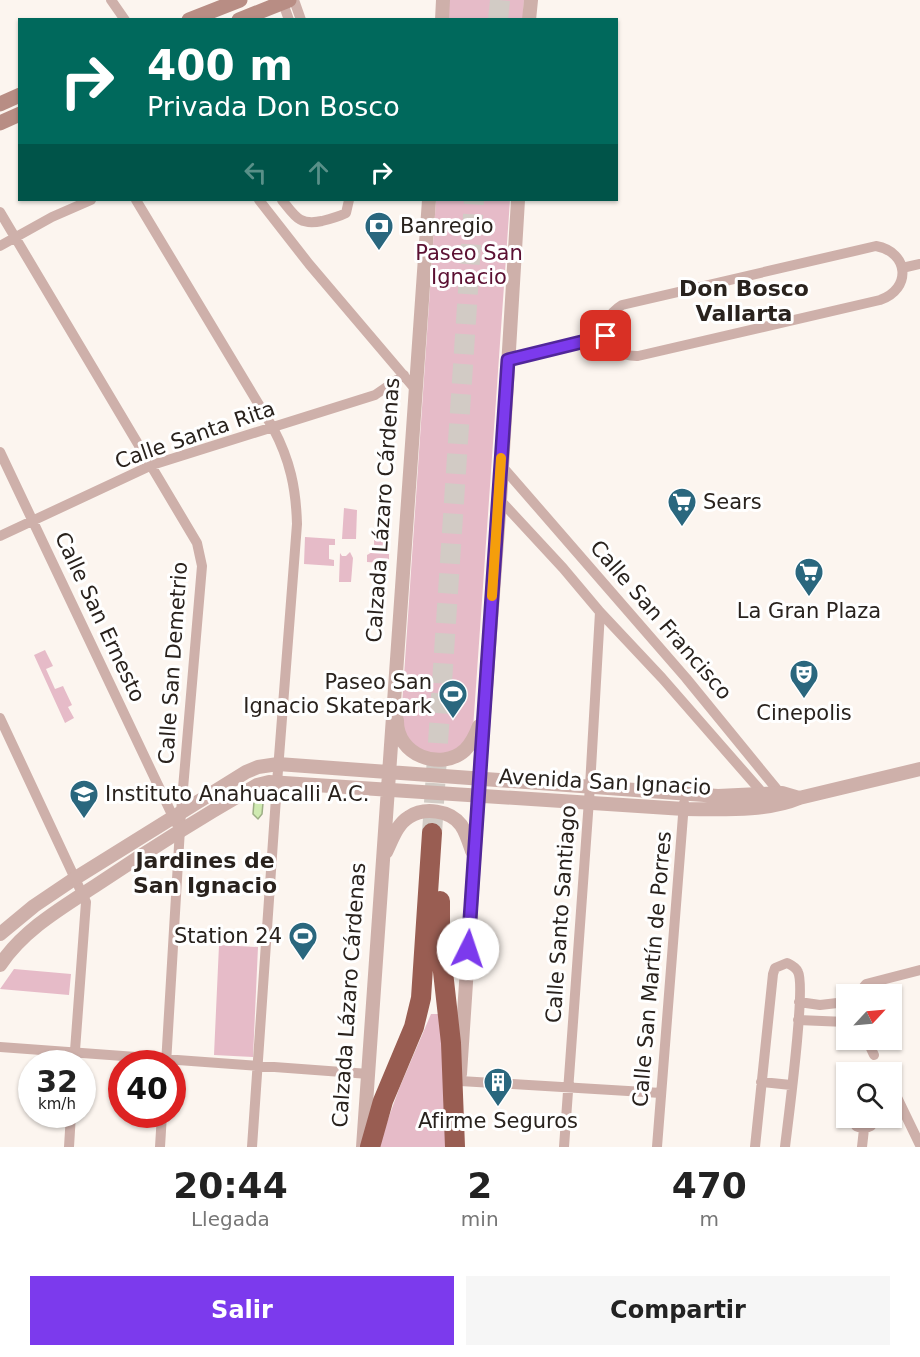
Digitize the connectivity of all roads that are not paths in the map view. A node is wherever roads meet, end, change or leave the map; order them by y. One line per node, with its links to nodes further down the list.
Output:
1 (111, 0): 6 (street)
2 (240, 0): 7 (main road)
3 (443, 0): 11 (street)
4 (531, 0): 12 (street)
5 (289, 1): 8 (main road); 9 (street); 10 (street)
6 (124, 18)
7 (194, 18)
8 (244, 18)
9 (289, 18)
10 (300, 18)
11 (442, 18)
12 (529, 18)
13 (18, 96): 14 (main road)
14 (0, 104)
15 (18, 115): 16 (main road)
16 (0, 123)
17 (89, 201): 25 (street)
18 (137, 201): 33 (street)
19 (260, 201): 31 (street)
20 (283, 201): 21 (street)
21 (349, 201)
22 (429, 201): 32 (street, Calzada Lázaro Cárdenas)
23 (518, 201): 30 (street, Calzada Lázaro Cárdenas)
24 (0, 212): 25 (street, Calle San Demetrio)
25 (15, 237): 26 (street); 35 (street, Calle San Demetrio)
26 (0, 246)
27 (920, 264): 28 (street)
28 (902, 268): 29 (street); 29 (street)
29 (606, 336): 30 (street)
30 (508, 360): 36 (street, Calzada Lázaro Cárdenas)
31 (404, 375): 32 (street); 33 (street, Calle Santa Rita)
32 (416, 390): 43 (street, Calzada Lázaro Cárdenas)
33 (273, 428): 35 (street, Calle Santa Rita); 48 (street)
34 (0, 452): 38 (street, Calle San Ernesto)
35 (152, 465): 38 (street, Calle Santa Rita); 61 (street, Calle San Demetrio)
36 (501, 465): 37 (street, Calzada Lázaro Cárdenas); 40 (street, Calle San Francisco)
37 (500, 500): 41 (street, Calle San Francisco); 46 (street, Calzada Lázaro Cárdenas)
38 (33, 521): 39 (street, Calle Santa Rita); 61 (street, Calle San Ernesto)
39 (0, 536)
40 (580, 555): 41 (street); 44 (street, Calle San Francisco)
41 (563, 568): 42 (street, Calle San Francisco)
42 (600, 612): 45 (street, Calle San Francisco); 53 (street, Calle Santo Santiago)
43 (397, 659): 46 (street); 50 (street, Calzada Lázaro Cárdenas)
44 (671, 661): 45 (street); 57 (street, Calle San Francisco)
45 (662, 678): 58 (street, Calle San Francisco)
46 (484, 714): 51 (street, Calzada Lázaro Cárdenas)
47 (0, 718): 65 (street)
48 (278, 764): 50 (street, Avenida San Ignacio); 52 (street); 61 (street, Avenida San Ignacio)
49 (920, 769): 57 (street, Avenida San Ignacio)
50 (388, 773): 51 (street, Avenida San Ignacio); 54 (street, Calzada Lázaro Cárdenas)
51 (479, 778): 53 (street, Avenida San Ignacio); 56 (street, Calzada Lázaro Cárdenas)
52 (276, 783): 54 (street, Avenida San Ignacio); 62 (street, Avenida San Ignacio); 84 (street)
53 (590, 786): 55 (street, Avenida San Ignacio); 59 (street, Calle Santo Santiago)
54 (387, 790): 56 (street, Avenida San Ignacio); 64 (street, Calzada Lázaro Cárdenas)
55 (685, 794): 58 (street, Avenida San Ignacio); 60 (street, Calle San Martín de Porres)
56 (478, 796): 59 (street, Avenida San Ignacio); 63 (street, Calzada Lázaro Cárdenas)
57 (789, 798): 58 (street, Avenida San Ignacio)
58 (768, 800): 60 (street, Avenida San Ignacio)
59 (589, 803): 60 (street, Avenida San Ignacio); 89 (street, Calle Santo Santiago)
60 (684, 809): 90 (street, Calle San Martín de Porres)
61 (177, 814): 62 (street, Calle San Demetrio); 65 (street, Avenida San Ignacio)
62 (180, 831): 66 (street, Avenida San Ignacio); 80 (street, Calle San Demetrio)
63 (474, 858): 64 (street); 86 (street, Calzada Lázaro Cárdenas)
64 (383, 859): 85 (street, Calzada Lázaro Cárdenas)
65 (74, 879): 66 (street); 67 (street, Avenida San Ignacio)
66 (82, 894): 70 (street, Avenida San Ignacio); 79 (street)
67 (34, 906): 68 (street); 69 (street, Avenida San Ignacio)
68 (0, 927)
69 (0, 934)
70 (0, 965)
71 (920, 970): 72 (street)
72 (866, 984)
73 (799, 1002): 74 (street); 75 (street); 87 (street)
74 (836, 1003)
75 (798, 1020): 76 (street); 88 (street)
76 (836, 1022)
77 (0, 1047): 78 (street)
78 (20, 1050)
79 (75, 1050)
80 (167, 1050)
81 (872, 1050): 82 (street)
82 (874, 1055)
83 (186, 1062): 84 (street)
84 (258, 1066): 85 (street); 100 (street)
85 (369, 1074): 101 (street, Calzada Lázaro Cárdenas)
86 (460, 1081): 89 (street); 103 (street, Calzada Lázaro Cárdenas)
87 (761, 1082): 88 (street); 106 (street)
88 (791, 1085): 107 (street)
89 (568, 1088): 90 (street); 104 (street, Calle Santo Santiago)
90 (662, 1093): 105 (street, Calle San Martín de Porres)
91 (902, 1110): 97 (street)
92 (70, 1128): 98 (street)
93 (161, 1128): 99 (street)
94 (860, 1128): 96 (street)
95 (868, 1128): 96 (street)
96 (864, 1130): 108 (street)
97 (920, 1145)
98 (69, 1147)
99 (160, 1147)
100 (252, 1147)
101 (363, 1147)
102 (370, 1147): 103 (highway, Calzada Lázaro Cárdenas)
103 (456, 1147)
104 (564, 1147)
105 (657, 1147)
106 (755, 1147)
107 (785, 1147)
108 (862, 1147)

